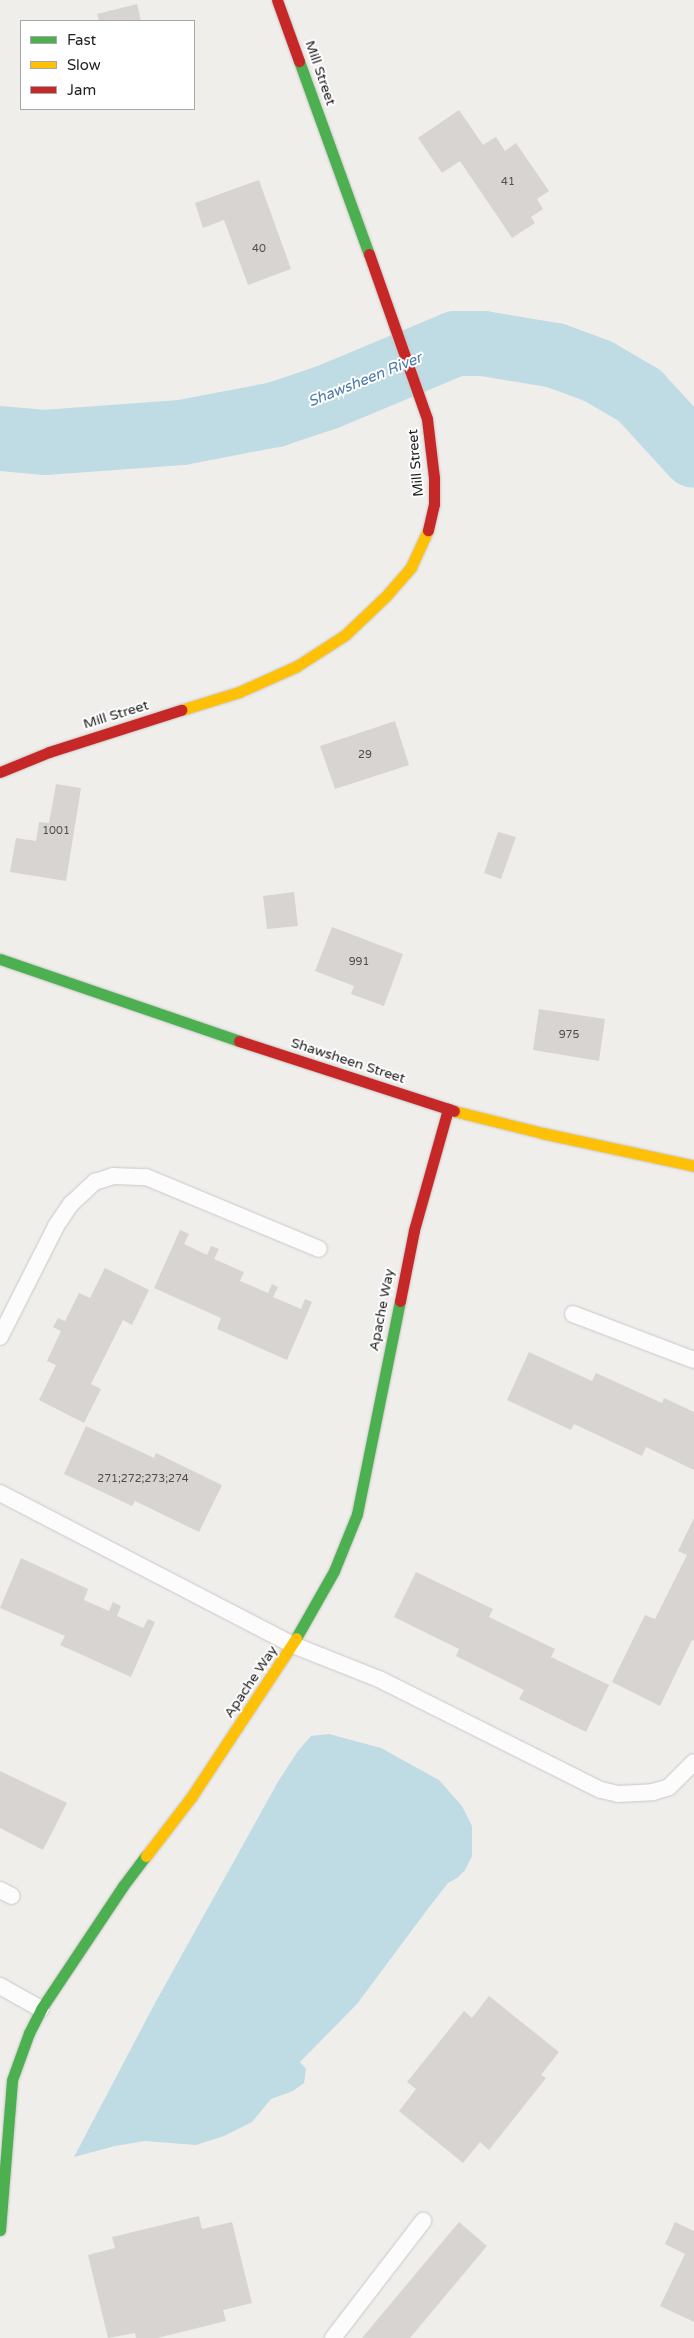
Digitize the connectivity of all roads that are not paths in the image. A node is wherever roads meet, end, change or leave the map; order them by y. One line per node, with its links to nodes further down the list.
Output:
1 (277, 0): 2 (street, Mill Street)
2 (0, 772)
3 (0, 959): 4 (street, Shawsheen Street)
4 (448, 1109): 5 (street, Shawsheen Street); 11 (street, Apache Way)
5 (694, 1166)
6 (319, 1249): 8 (lane)
7 (573, 1314): 9 (lane)
8 (0, 1337)
9 (694, 1360)
10 (0, 1493): 11 (lane)
11 (293, 1645): 12 (lane); 14 (street, Apache Way)
12 (694, 1762)
13 (0, 1986): 14 (lane)
14 (41, 2009): 16 (street, Apache Way)
15 (423, 2222): 17 (lane)
16 (0, 2230)
17 (333, 2338)

